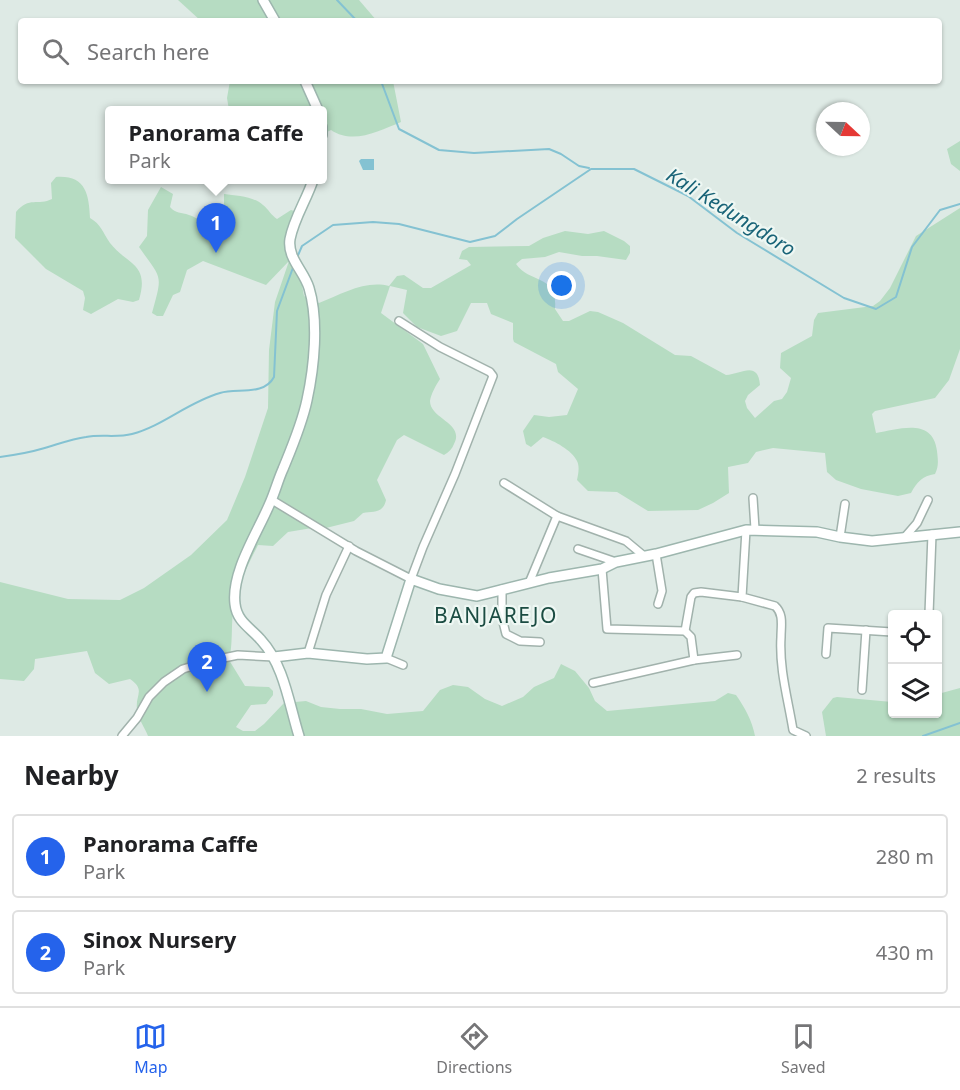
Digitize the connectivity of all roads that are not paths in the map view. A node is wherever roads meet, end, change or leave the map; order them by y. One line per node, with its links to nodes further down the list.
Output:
1 (263, 0): 2 (street)
2 (273, 18)
3 (305, 84): 4 (street)
4 (316, 106)
5 (311, 184): 9 (street)
6 (399, 321): 24 (street)
7 (504, 483): 12 (street)
8 (753, 498): 13 (street)
9 (272, 500): 18 (street); 37 (street)
10 (928, 500): 17 (street)
11 (845, 504): 16 (street)
12 (557, 516): 21 (street); 25 (street)
13 (751, 529): 16 (street); 20 (street); 27 (street)
14 (960, 532): 15 (street)
15 (932, 534): 17 (street); 29 (street)
16 (840, 537): 17 (street)
17 (903, 539)
18 (349, 546): 24 (street); 34 (street)
19 (578, 549): 22 (street)
20 (656, 554): 21 (street); 28 (street)
21 (644, 556): 22 (street)
22 (616, 562): 23 (street)
23 (602, 569): 25 (street); 31 (street)
24 (411, 579): 26 (street); 38 (street)
25 (529, 582): 26 (street)
26 (502, 589): 33 (street)
27 (742, 597): 31 (street); 45 (street)
28 (658, 604)
29 (929, 610)
30 (866, 630): 32 (street); 35 (street); 42 (street)
31 (685, 632): 39 (street)
32 (888, 632)
33 (540, 642)
34 (308, 653): 37 (street); 38 (street)
35 (826, 654)
36 (737, 655): 39 (street)
37 (274, 657): 43 (street); 44 (street)
38 (386, 658): 40 (street)
39 (694, 660): 41 (street)
40 (403, 664)
41 (593, 683)
42 (862, 690)
43 (122, 736)
44 (299, 736)
45 (806, 736)

